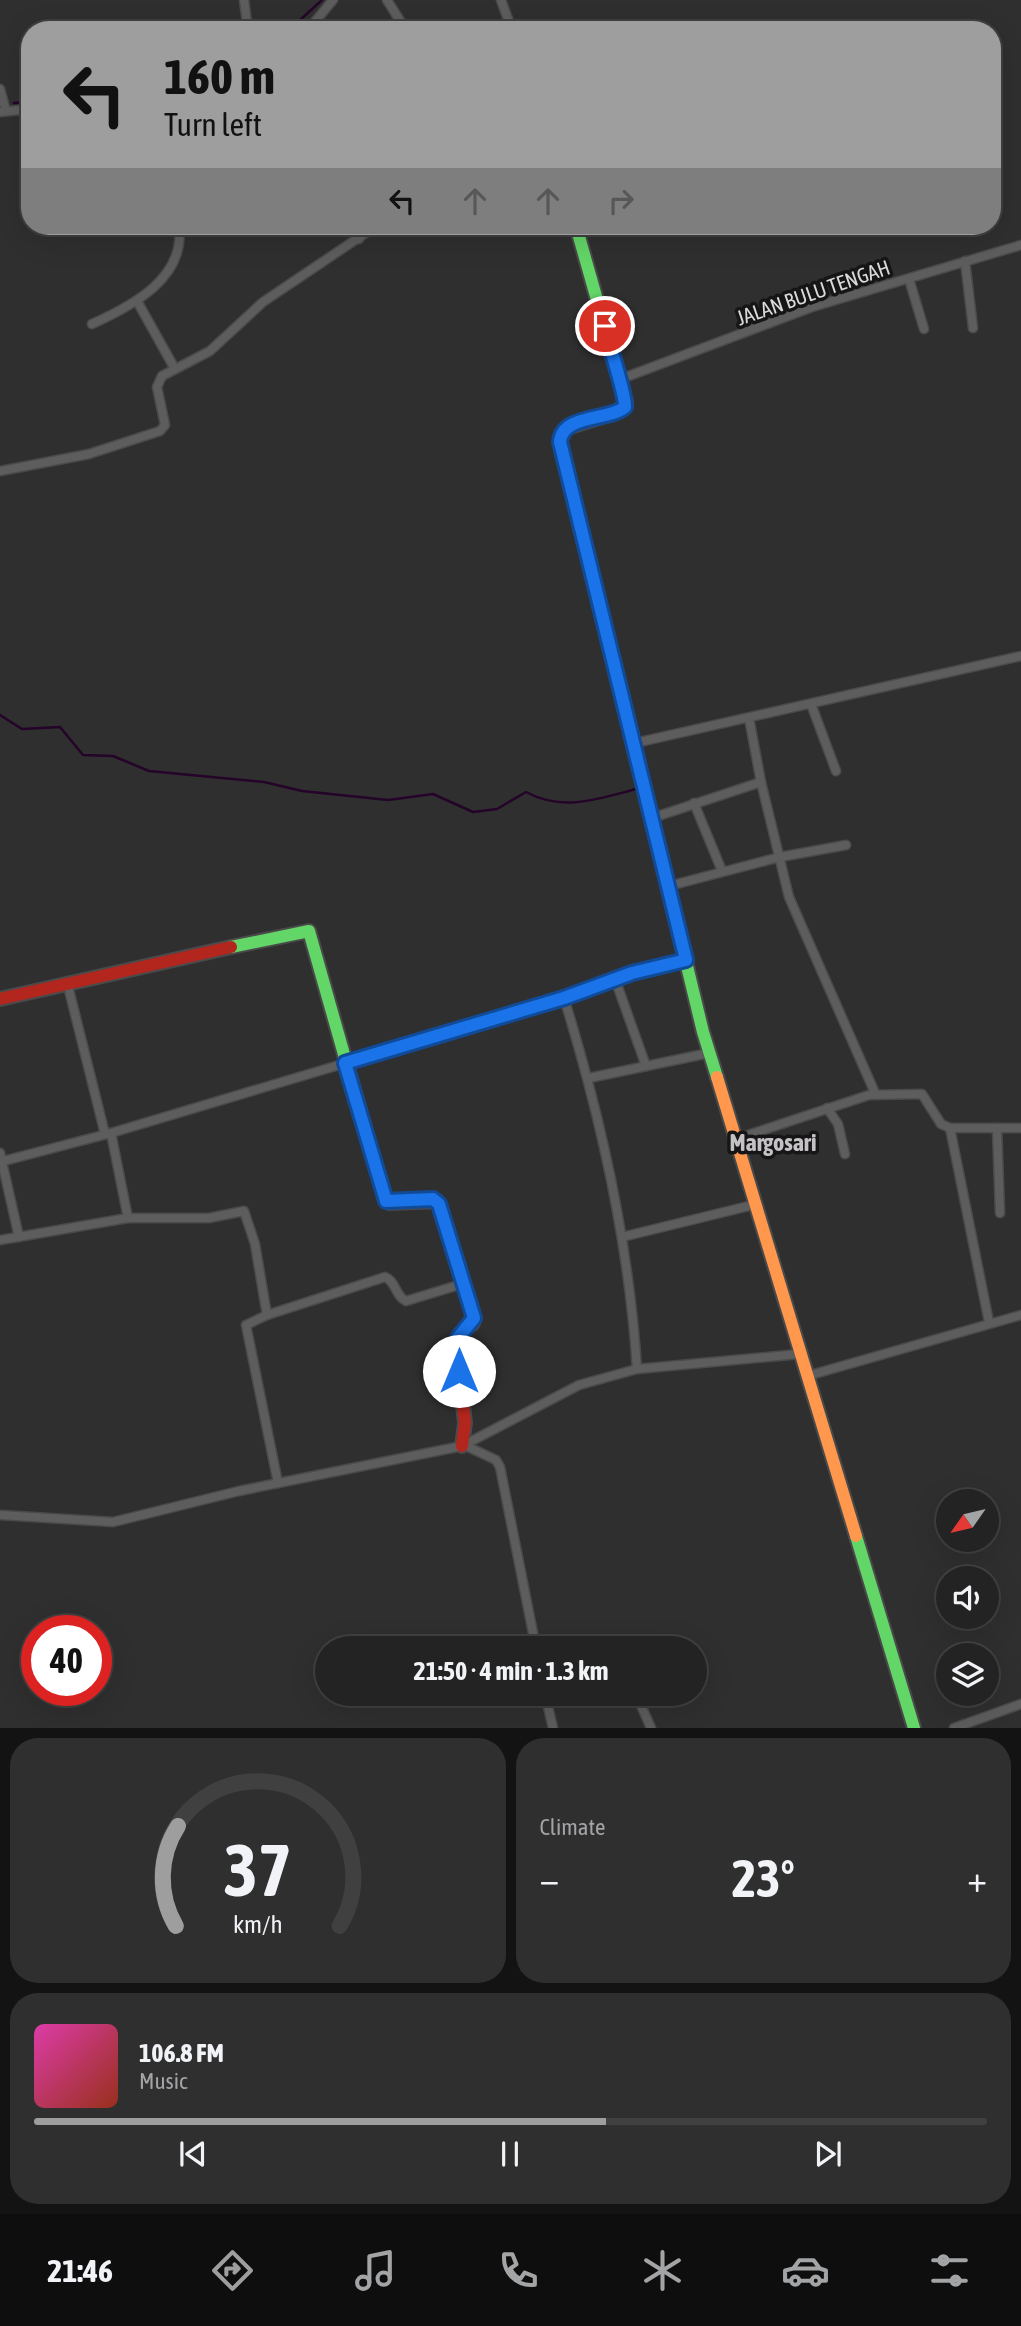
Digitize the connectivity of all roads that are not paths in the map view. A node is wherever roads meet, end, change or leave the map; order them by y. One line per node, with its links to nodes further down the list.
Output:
1 (244, 0): 5 (street)
2 (333, 0): 6 (street)
3 (387, 0): 7 (street)
4 (501, 0): 8 (street)
5 (247, 21)
6 (316, 21)
7 (400, 21)
8 (509, 21)
9 (0, 89): 11 (street)
10 (21, 110): 11 (street)
11 (3, 112)
12 (178, 235): 20 (street)
13 (356, 235): 16 (street)
14 (364, 235): 16 (street)
15 (578, 235): 25 (street)
16 (359, 239): 24 (street)
17 (1021, 245): 18 (street, JALAN BULU TENGAH)
18 (965, 261): 19 (street, JALAN BULU TENGAH); 23 (street)
19 (909, 279): 22 (street); 25 (street, JALAN BULU TENGAH)
20 (137, 301): 21 (street); 24 (street)
21 (92, 324)
22 (924, 328)
23 (973, 328)
24 (175, 369): 26 (street)
25 (618, 380): 30 (street)
26 (0, 471)
27 (1021, 656): 28 (street)
28 (811, 704): 29 (street); 31 (street)
29 (749, 718): 30 (street); 32 (street)
30 (635, 743): 34 (street)
31 (836, 771)
32 (761, 782): 33 (street); 36 (street)
33 (694, 803): 34 (street); 37 (street)
34 (652, 818): 38 (street)
35 (846, 845): 36 (street)
36 (780, 857): 37 (street); 48 (street)
37 (722, 871): 38 (street)
38 (669, 886): 39 (street)
39 (686, 960): 40 (street); 44 (street)
40 (615, 979): 42 (street); 46 (street)
41 (67, 982): 43 (street); 45 (street); 53 (street)
42 (564, 998): 45 (street); 47 (street)
43 (0, 999)
44 (709, 1053): 46 (street); 54 (street)
45 (345, 1063): 53 (street); 63 (street)
46 (646, 1066): 47 (street)
47 (589, 1078): 61 (street)
48 (875, 1093): 49 (street); 50 (street)
49 (827, 1108): 54 (street); 55 (street)
50 (950, 1128): 51 (street); 66 (street)
51 (997, 1128): 52 (street); 58 (street)
52 (1021, 1128)
53 (108, 1134): 56 (street); 59 (street)
54 (736, 1139): 57 (street)
55 (845, 1154)
56 (1, 1158): 60 (street)
57 (757, 1204): 61 (street); 67 (street)
58 (1000, 1213)
59 (128, 1218): 60 (street); 64 (street)
60 (19, 1237): 62 (street)
61 (622, 1237): 68 (street)
62 (0, 1240)
63 (462, 1284): 64 (street); 70 (street)
64 (267, 1315): 71 (street)
65 (1021, 1315): 66 (street)
66 (989, 1322): 69 (street)
67 (800, 1354): 68 (street); 69 (street)
68 (637, 1369): 70 (street)
69 (809, 1382): 79 (street)
70 (463, 1445): 71 (street); 73 (street)
71 (278, 1483): 72 (street)
72 (0, 1515)
73 (534, 1636)
74 (1021, 1704): 80 (street)
75 (548, 1706): 77 (street)
76 (641, 1706): 78 (street)
77 (553, 1727)
78 (651, 1727)
79 (914, 1727)
80 (954, 1727)

